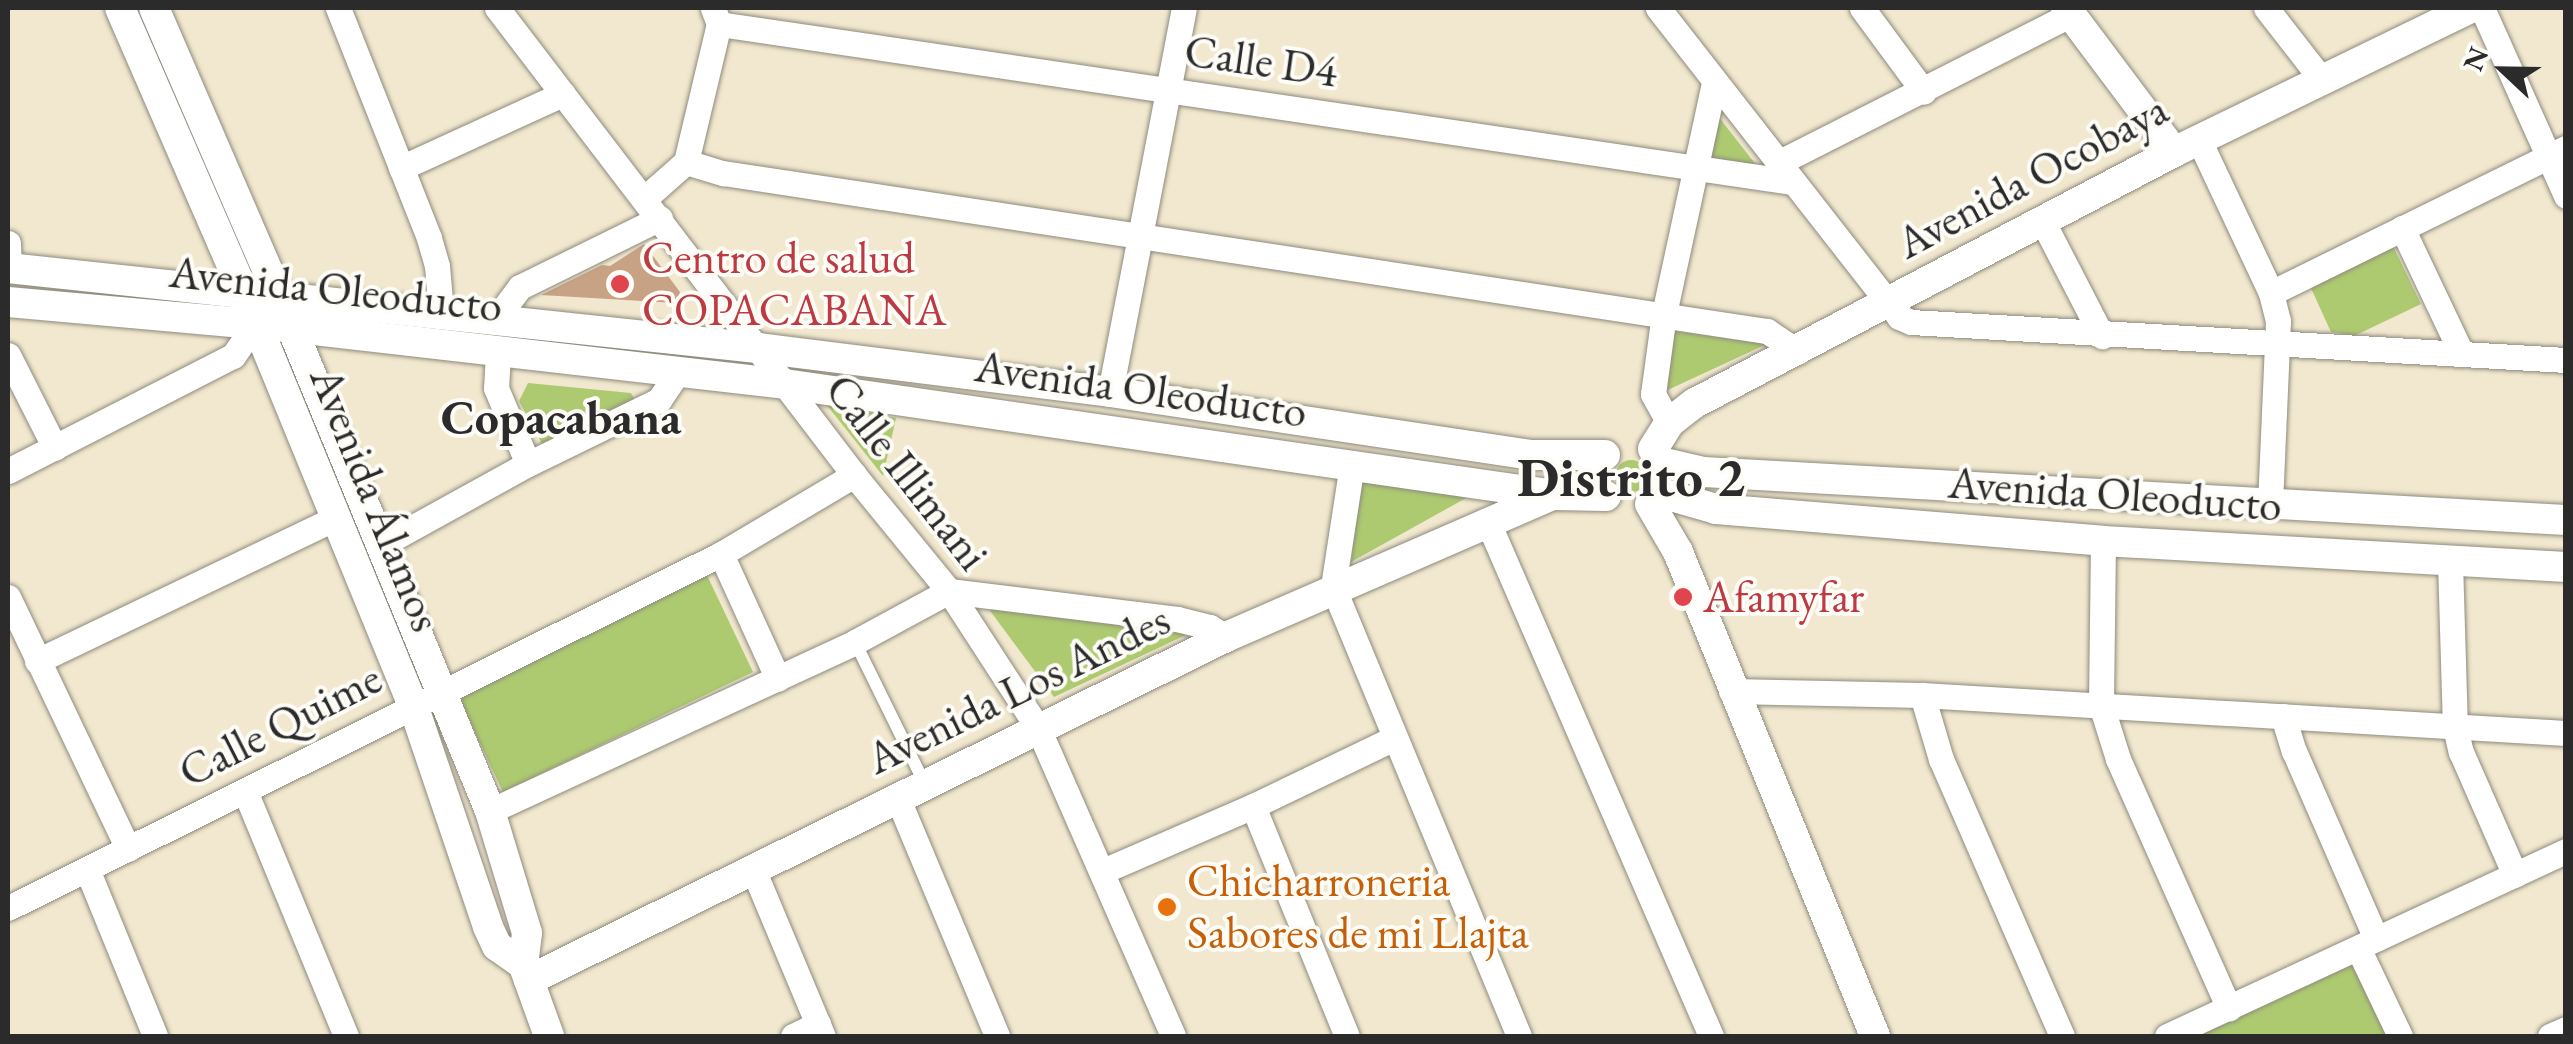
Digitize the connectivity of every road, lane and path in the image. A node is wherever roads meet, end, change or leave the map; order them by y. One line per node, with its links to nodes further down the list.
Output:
1 (120, 8): 30 (street, Avenida Álamos)
2 (154, 8): 32 (street, Avenida Álamos)
3 (338, 8): 21 (street)
4 (497, 8): 17 (street, Calle Illimani)
5 (1184, 8): 15 (street)
6 (1658, 8): 14 (street)
7 (1862, 8): 16 (street)
8 (2266, 8): 13 (street)
9 (2470, 8): 13 (street, Avenida Ocobaya)
10 (2482, 8): 19 (street)
11 (2069, 11): 16 (street); 18 (street)
12 (716, 16): 15 (street, Calle D4); 20 (street)
13 (2322, 80): 18 (street, Avenida Ocobaya)
14 (1714, 83): 22 (street); 23 (street)
15 (1168, 90): 22 (street, Calle D4); 28 (street)
16 (1924, 92): 23 (street)
17 (563, 94): 21 (street); 25 (street, Calle Illimani)
18 (2187, 146): 26 (street, Avenida Ocobaya); 31 (street)
19 (2557, 152): 24 (street); 27 (street)
20 (686, 162): 25 (street); 28 (street)
21 (401, 168): 35 (street)
22 (1696, 168): 23 (street, Calle D4); 36 (street)
23 (1785, 172): 34 (street)
24 (2566, 196)
25 (652, 208): 37 (street); 42 (street, Calle Illimani)
26 (2042, 220): 34 (street, Avenida Ocobaya); 40 (street)
27 (2402, 228): 31 (street); 45 (street)
28 (1140, 236): 36 (street); 50 (street)
29 (8, 260): 30 (street, Avenida Oleoducto)
30 (243, 291): 32 (street, Avenida Oleoducto); 38 (street, Avenida Álamos)
31 (2271, 293): 41 (street)
32 (278, 294): 35 (street, Avenida Oleoducto); 39 (street, Avenida Álamos)
33 (8, 302): 38 (street, Avenida Oleoducto)
34 (1888, 302): 40 (street); 44 (street, Avenida Ocobaya)
35 (441, 312): 37 (street, Avenida Oleoducto)
36 (1664, 314): 44 (street); 55 (street)
37 (502, 319): 42 (street, Avenida Oleoducto)
38 (255, 324): 39 (street, Avenida Oleoducto); 51 (street); 61 (street, Avenida Álamos)
39 (288, 327): 43 (street, Avenida Oleoducto); 65 (street, Avenida Álamos)
40 (2102, 336): 41 (street)
41 (2278, 341): 45 (street); 60 (street)
42 (758, 348): 49 (street, Calle Illimani); 50 (street, Avenida Oleoducto)
43 (498, 352): 48 (street, Avenida Oleoducto); 53 (street)
44 (1798, 352): 55 (street, Avenida Ocobaya)
45 (2461, 352): 47 (street)
46 (8, 355): 51 (street)
47 (2566, 360)
48 (678, 372): 49 (street, Avenida Oleoducto); 53 (street)
49 (784, 384): 54 (street, Avenida Oleoducto); 57 (street, Calle Illimani)
50 (1110, 392): 52 (street, Avenida Oleoducto)
51 (55, 448): 56 (street)
52 (1605, 456): 55 (street, Avenida Oleoducto); 59 (street)
53 (528, 464): 65 (street)
54 (1352, 464): 58 (street, Avenida Oleoducto); 69 (street)
55 (1659, 466): 59 (street, Avenida Oleoducto); 60 (street, Avenida Oleoducto); 64 (street, Avenida Oleoducto); 76 (street)
56 (8, 470)
57 (854, 475): 66 (street, Calle Quime); 70 (street, Calle Illimani)
58 (1554, 495): 59 (street, Avenida Oleoducto); 62 (street, Avenida Los Andes)
59 (1606, 496)
60 (2270, 504): 63 (street, Avenida Oleoducto)
61 (334, 519): 74 (street); 78 (street, Avenida Álamos)
62 (1487, 520): 69 (street, Avenida Los Andes); 110 (street)
63 (2566, 520)
64 (2103, 541): 67 (street, Avenida Oleoducto); 79 (street)
65 (380, 546): 78 (street, Avenida Álamos)
66 (721, 554): 75 (street); 78 (street, Calle Quime)
67 (2450, 561): 68 (street, Avenida Oleoducto); 81 (street)
68 (2566, 567)
69 (1332, 587): 72 (street, Avenida Los Andes); 84 (street)
70 (949, 591): 72 (street); 73 (street); 82 (street, Calle Illimani)
71 (8, 598): 74 (street)
72 (1226, 637): 82 (street, Avenida Los Andes)
73 (856, 642): 75 (street); 85 (lane)
74 (37, 662): 90 (street)
75 (778, 679): 89 (street)
76 (1731, 691): 77 (street); 111 (street)
77 (1922, 695): 79 (street); 112 (street)
78 (427, 698): 86 (street, Calle Quime); 89 (street, Avenida Álamos); 98 (street, Avenida Álamos)
79 (2101, 706): 80 (street); 99 (street)
80 (2283, 716): 81 (street); 97 (street)
81 (2455, 727): 83 (street); 95 (street)
82 (1038, 728): 85 (street, Avenida Los Andes); 94 (street, Calle Illimani)
83 (2566, 733)
84 (1392, 739): 88 (street); 109 (street)
85 (927, 788): 87 (street, Avenida Los Andes)
86 (245, 791): 90 (street, Calle Quime); 103 (street)
87 (898, 799): 93 (street, Avenida Los Andes); 106 (street)
88 (1253, 806): 94 (street); 108 (street)
89 (490, 811): 98 (street, Avenida Álamos)
90 (128, 849): 92 (street, Calle Quime)
91 (2566, 851): 95 (street)
92 (87, 869): 96 (street, Calle Quime); 102 (street)
93 (753, 870): 98 (street, Avenida Los Andes); 101 (street)
94 (1103, 871): 107 (street, Calle Illimani)
95 (2514, 875): 97 (street)
96 (8, 908)
97 (2367, 944): 99 (street); 114 (street)
98 (526, 972): 104 (street, Avenida Álamos)
99 (2229, 1008): 113 (street)
100 (2566, 1029): 115 (street)
101 (820, 1030): 105 (street)
102 (153, 1036)
103 (346, 1036)
104 (548, 1036)
105 (793, 1036)
106 (997, 1036)
107 (1173, 1036)
108 (1347, 1036)
109 (1519, 1036)
110 (1711, 1036)
111 (1875, 1036)
112 (2062, 1036)
113 (2169, 1036)
114 (2400, 1036)
115 (2550, 1036)

